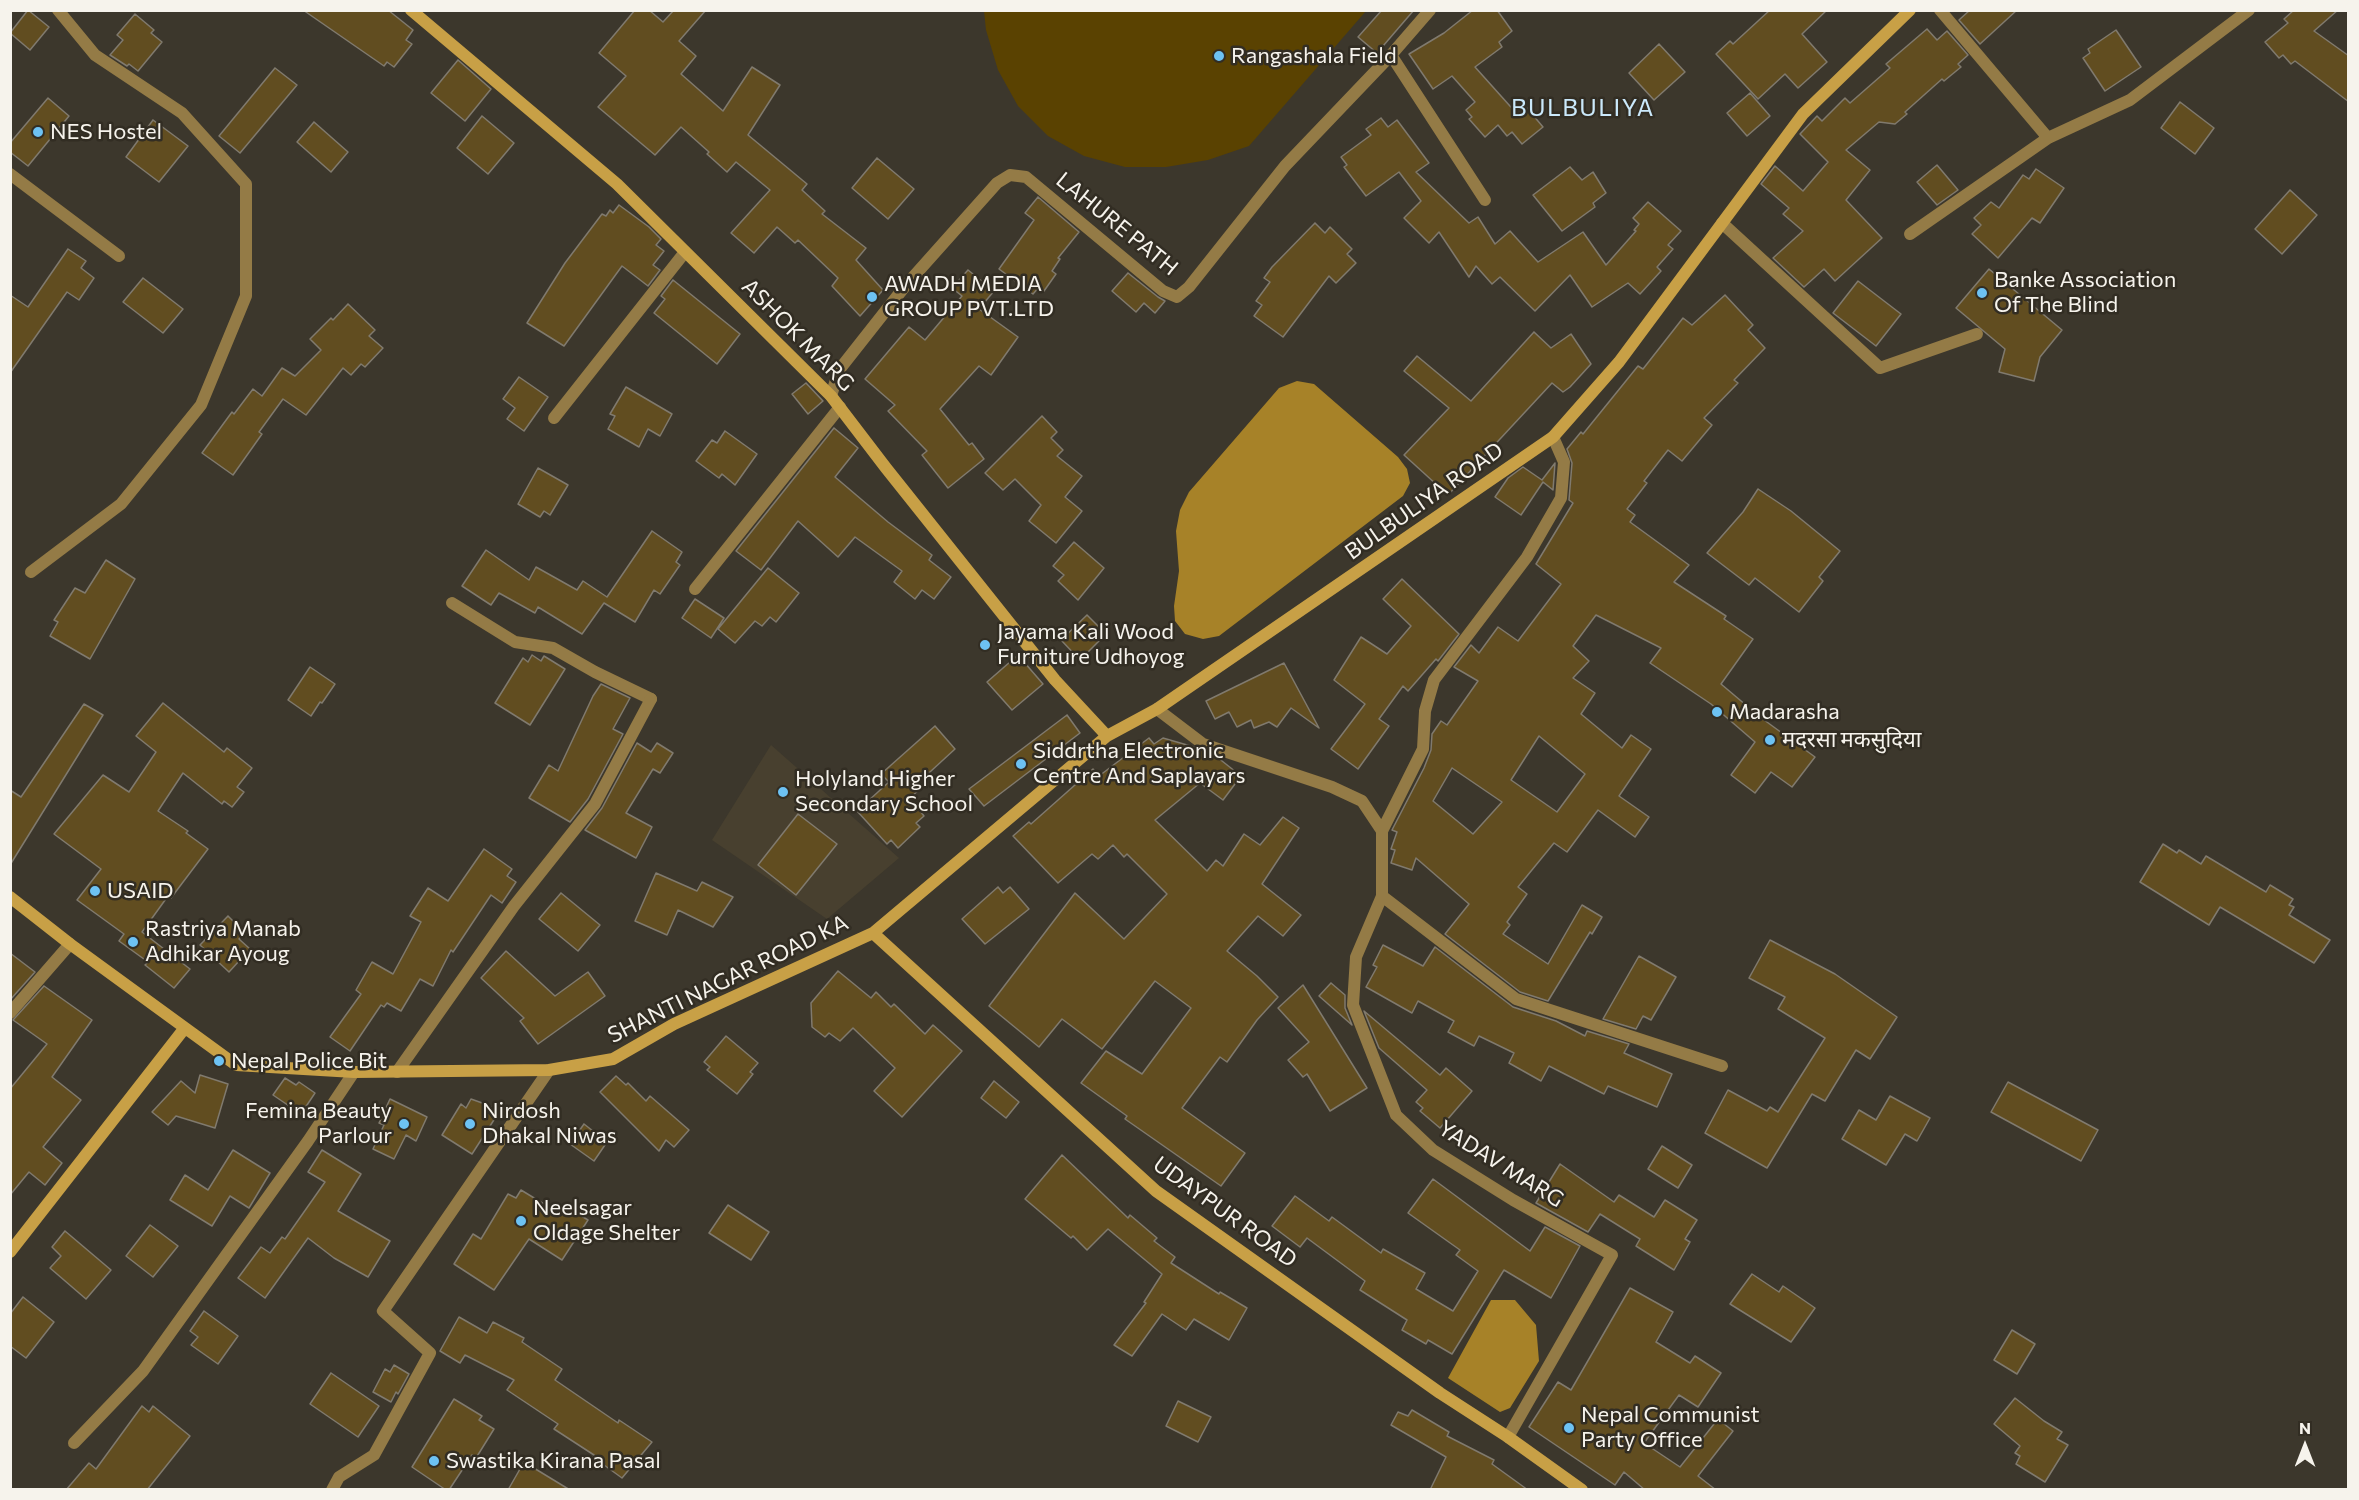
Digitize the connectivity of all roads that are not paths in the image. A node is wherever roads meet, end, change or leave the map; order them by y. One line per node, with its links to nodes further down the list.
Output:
1 (58, 10): 20 (street)
2 (411, 10): 13 (main road, ASHOK MARG)
3 (1430, 10): 7 (street, LAHURE PATH)
4 (1910, 10): 11 (main road, BULBULIYA ROAD)
5 (1940, 10): 8 (street)
6 (2249, 10): 8 (street)
7 (1391, 56): 10 (street); 16 (street, LAHURE PATH)
8 (2048, 138): 12 (street)
9 (10, 174): 14 (street)
10 (1485, 200)
11 (1722, 223): 15 (street); 19 (main road, BULBULIYA ROAD)
12 (1910, 234)
13 (685, 252): 16 (main road, ASHOK MARG); 18 (street)
14 (119, 256)
15 (1977, 334)
16 (831, 396): 17 (main road, ASHOK MARG)
17 (840, 407): 21 (street); 24 (main road, ASHOK MARG)
18 (555, 418)
19 (1553, 437): 23 (main road, BULBULIYA ROAD); 25 (street)
20 (31, 572)
21 (695, 589)
22 (452, 603): 35 (street)
23 (1157, 709): 24 (main road, BULBULIYA ROAD); 25 (street)
24 (1107, 736): 28 (main road, BULBULIYA ROAD)
25 (1382, 831): 26 (street, YADAV MARG)
26 (1382, 896): 32 (street); 37 (street, YADAV MARG)
27 (10, 897): 29 (main road, SHANTI NAGAR ROAD KA)
28 (873, 933): 33 (main road, SHANTI NAGAR ROAD KA); 37 (main road, UDAYPUR ROAD)
29 (70, 944): 30 (street); 31 (main road, SHANTI NAGAR ROAD KA)
30 (10, 1013)
31 (184, 1029): 34 (main road, SHANTI NAGAR ROAD KA); 36 (main road)
32 (1722, 1066)
33 (549, 1070): 35 (main road, SHANTI NAGAR ROAD KA); 39 (street)
34 (354, 1072): 35 (main road, SHANTI NAGAR ROAD KA); 38 (street)
35 (397, 1072)
36 (10, 1252)
37 (1508, 1437): 40 (main road, UDAYPUR ROAD)
38 (74, 1443)
39 (332, 1490)
40 (1582, 1490)

